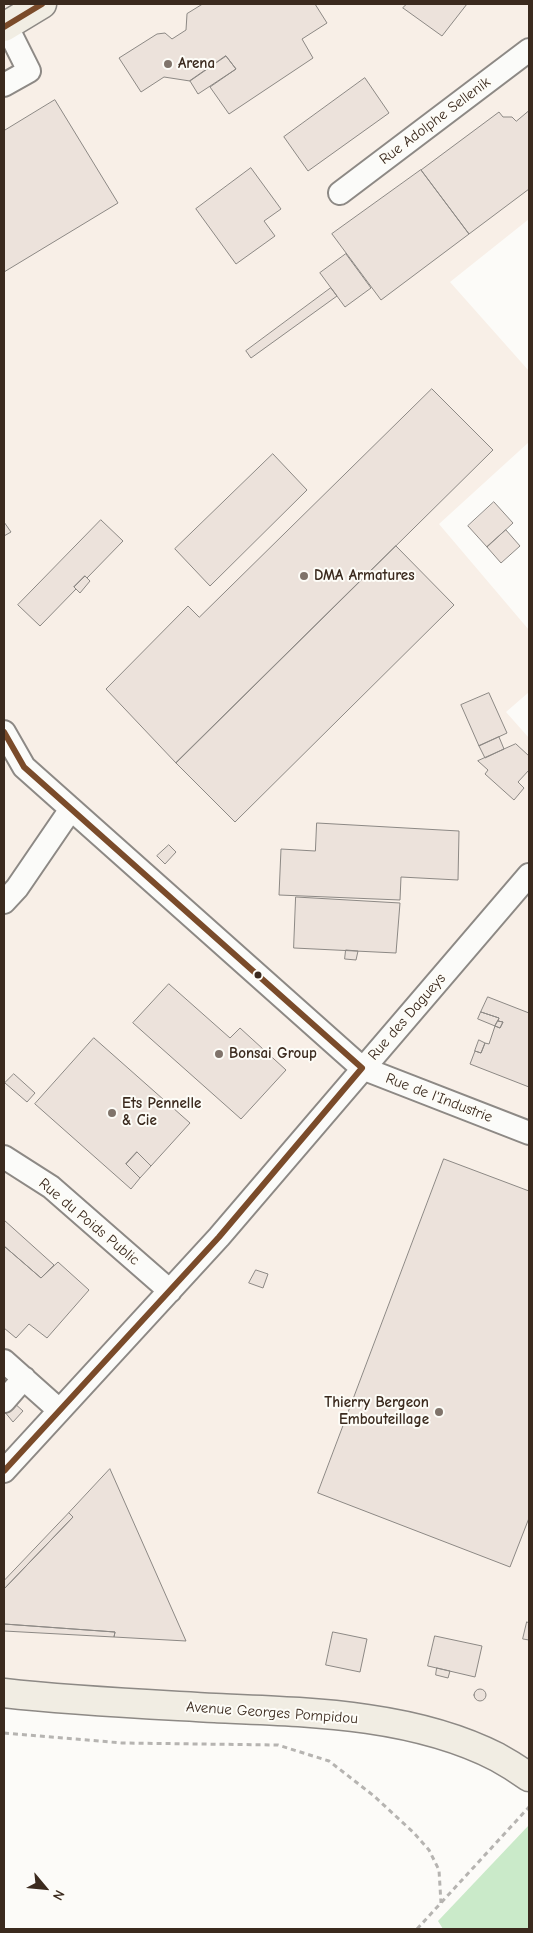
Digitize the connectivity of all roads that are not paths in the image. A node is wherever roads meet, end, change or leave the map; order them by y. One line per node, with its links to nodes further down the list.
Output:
1 (42, 4): 2 (main road)
2 (5, 26): 4 (street)
3 (529, 50): 5 (street, Rue Adolphe Sellenik)
4 (4, 85)
5 (340, 193)
6 (4, 732): 7 (street, Rue de l'Industrie)
7 (71, 809): 9 (street); 10 (street, Rue de l'Industrie)
8 (529, 875): 10 (street, Rue des Dagueys)
9 (4, 902)
10 (362, 1068): 11 (street, Rue de l'Industrie); 13 (street, Rue des Dagueys)
11 (529, 1133)
12 (4, 1158): 13 (street, Rue du Poids Public)
13 (170, 1291): 17 (street, Rue des Dagueys)
14 (4, 1361): 15 (street)
15 (24, 1378): 16 (street); 17 (street)
16 (4, 1400)
17 (60, 1410): 18 (street, Rue des Dagueys)
18 (4, 1471)
19 (4, 1694): 20 (main road, Avenue Georges Pompidou)
20 (529, 1777)

